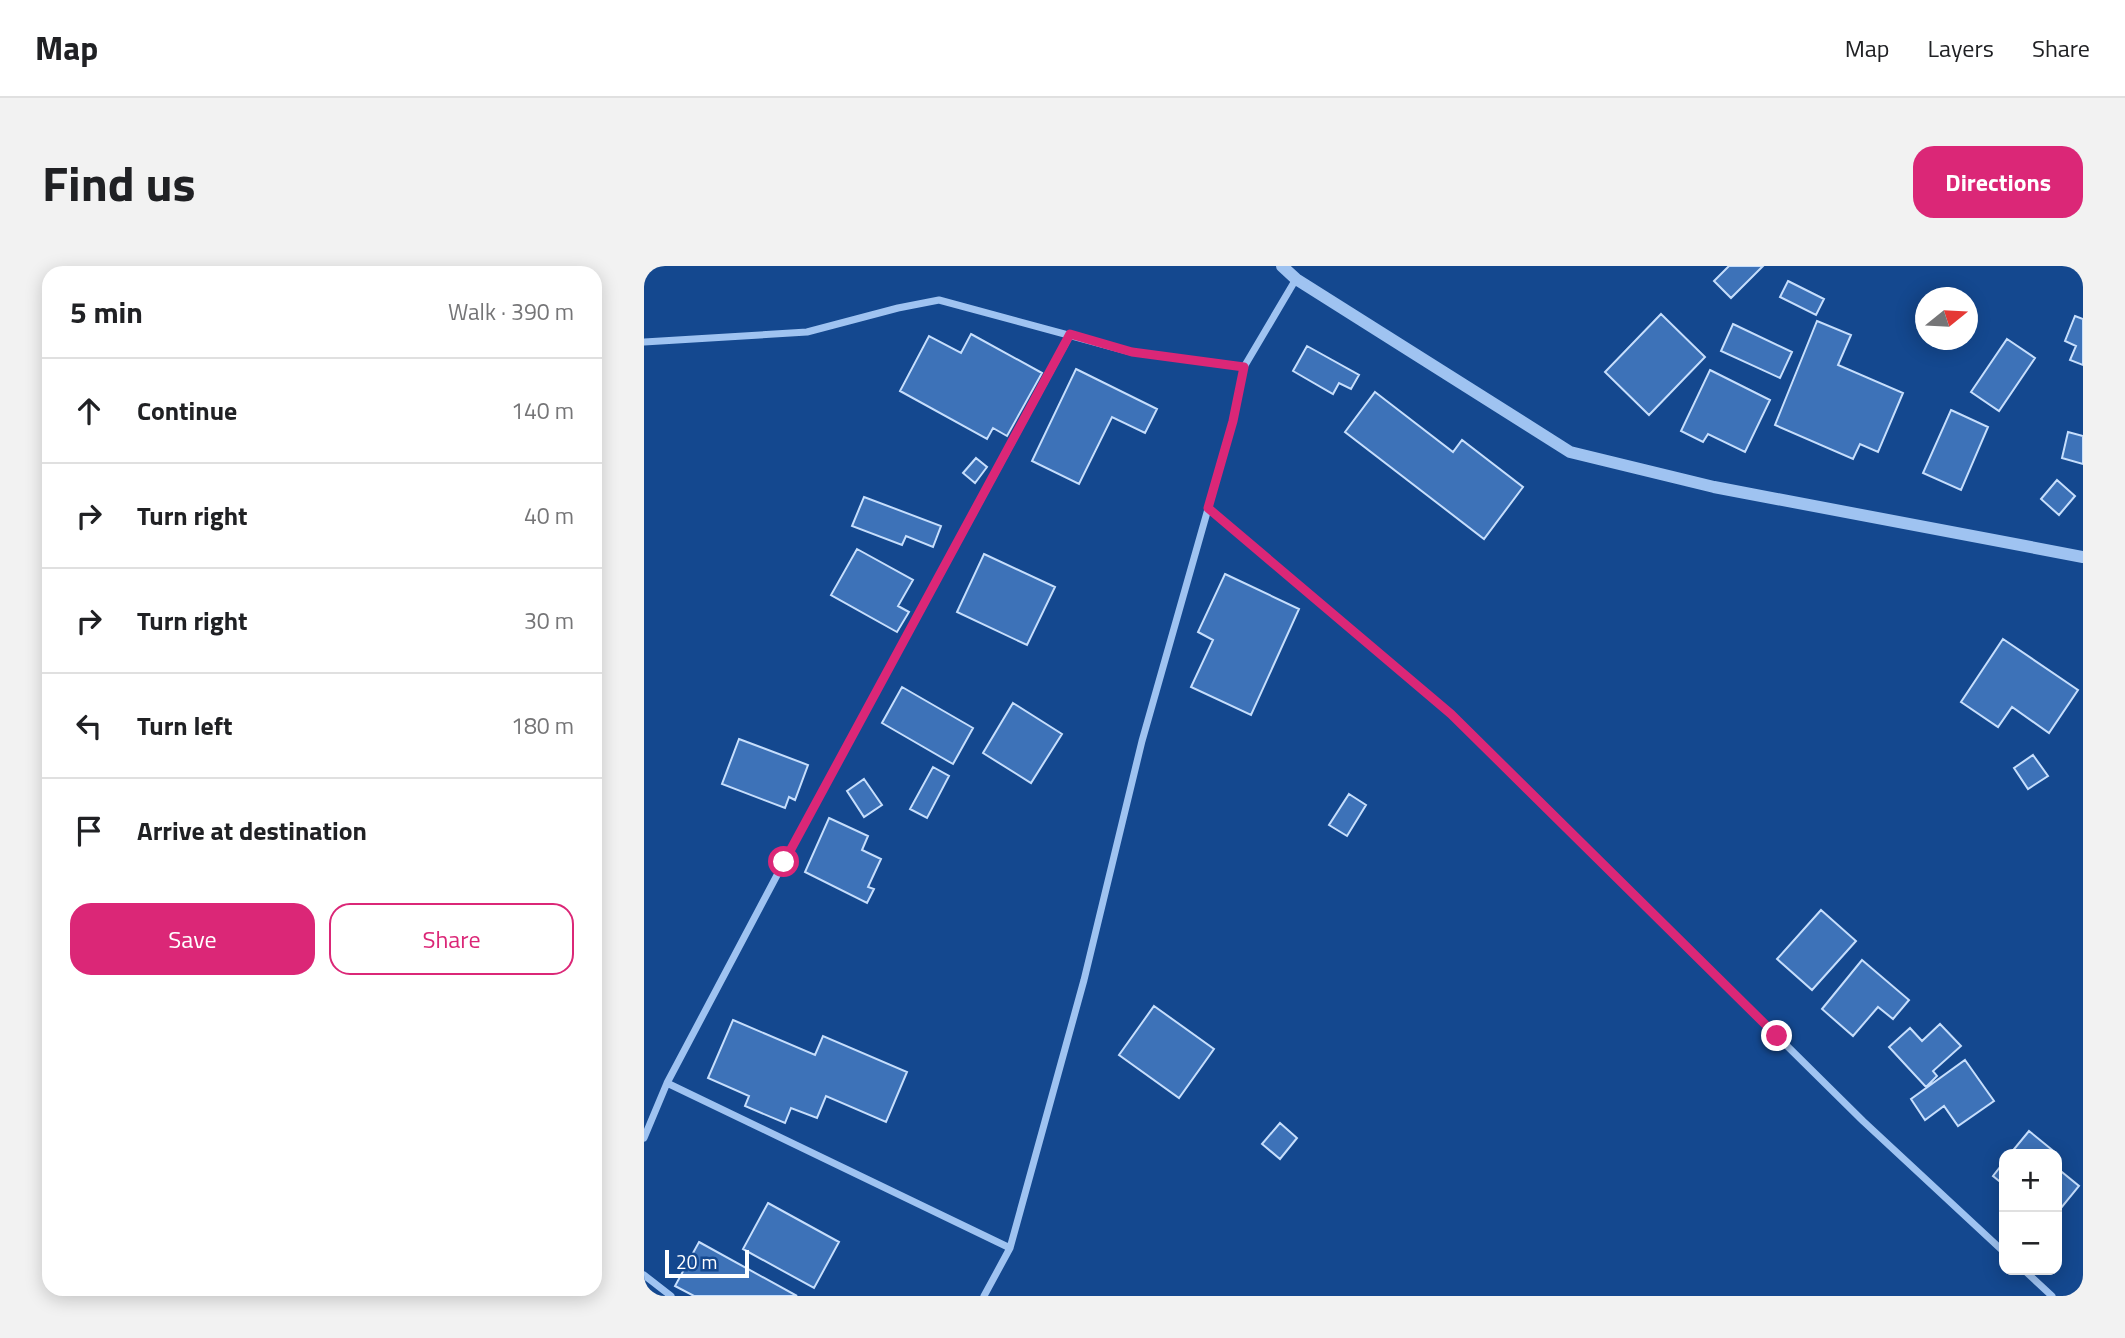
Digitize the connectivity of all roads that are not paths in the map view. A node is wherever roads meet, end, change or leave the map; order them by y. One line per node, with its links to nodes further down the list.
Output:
1 (1282, 266): 2 (street)
2 (1296, 279): 5 (street); 7 (street)
3 (1070, 334): 4 (street); 5 (street); 8 (street)
4 (644, 342)
5 (1244, 367): 6 (street)
6 (1208, 508): 10 (street); 11 (street)
7 (2083, 557)
8 (667, 1083): 9 (street); 11 (street)
9 (644, 1138)
10 (1999, 1247)
11 (1010, 1248): 15 (street)
12 (644, 1275): 14 (street)
13 (2029, 1275): 16 (street)
14 (671, 1296)
15 (984, 1296)
16 (2052, 1296)

